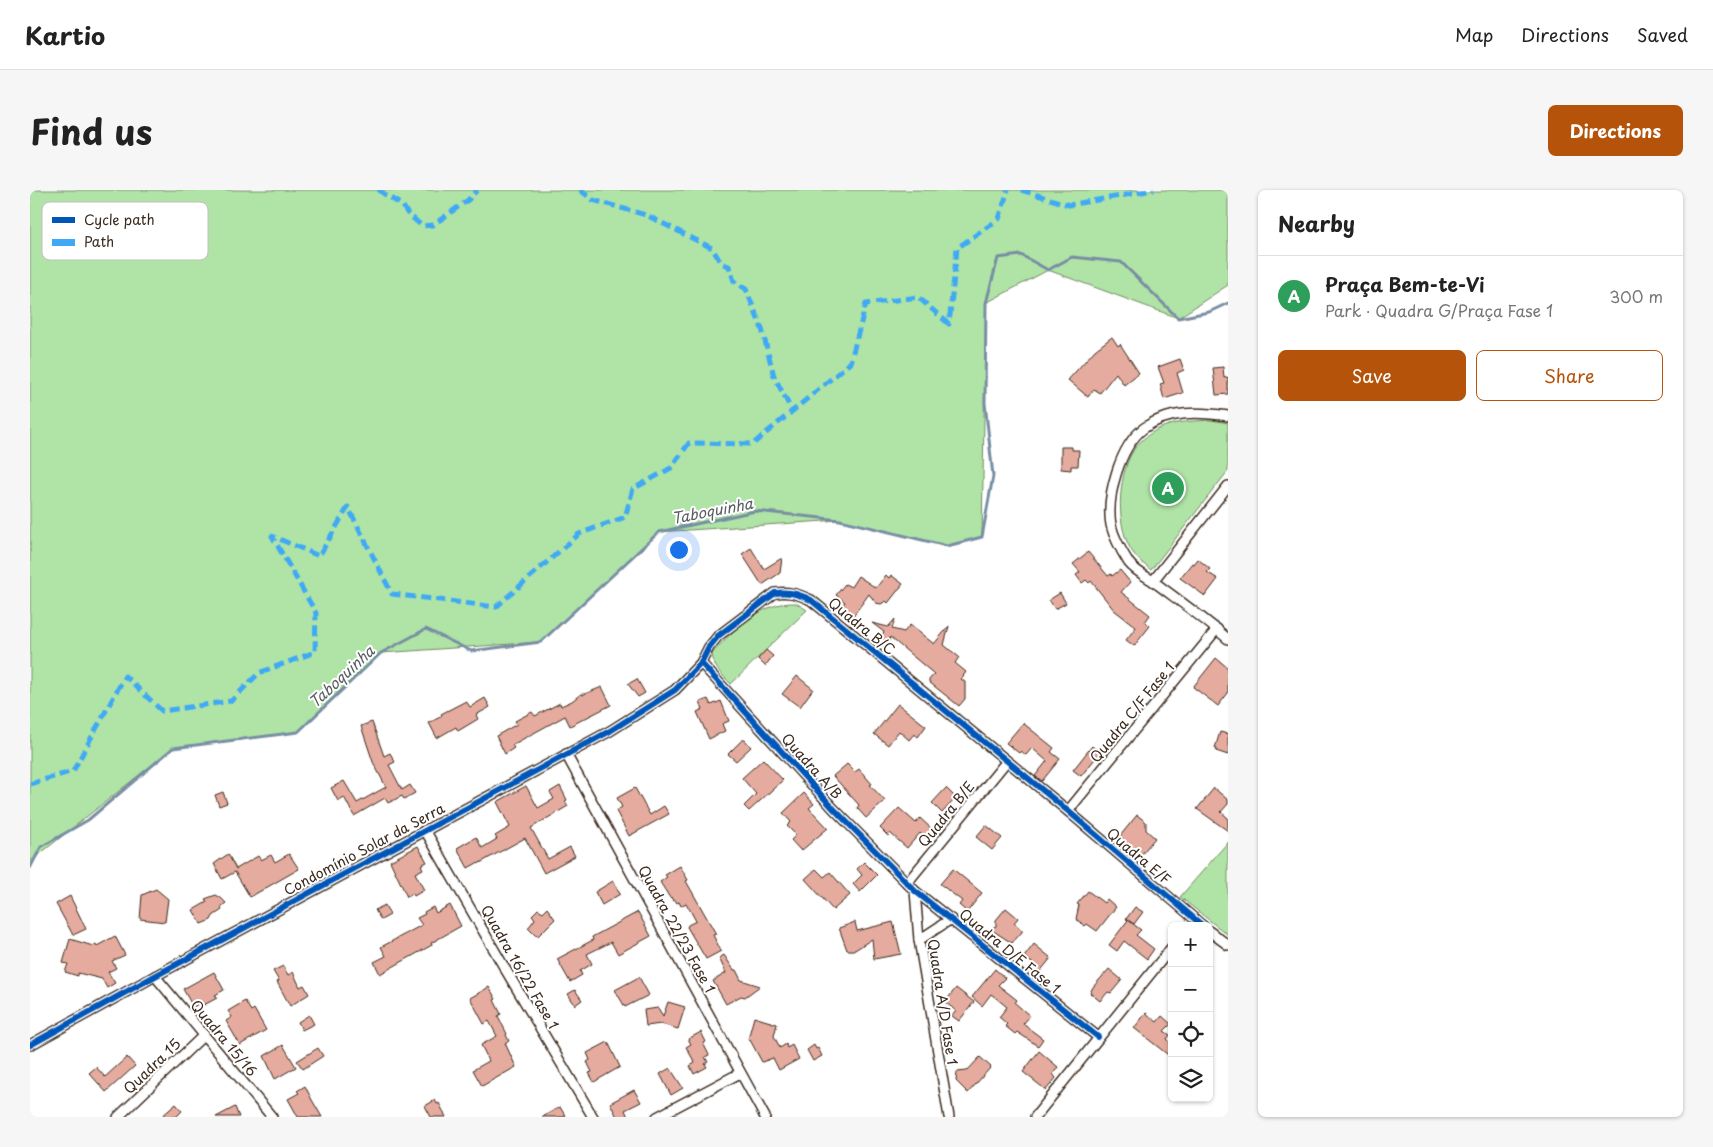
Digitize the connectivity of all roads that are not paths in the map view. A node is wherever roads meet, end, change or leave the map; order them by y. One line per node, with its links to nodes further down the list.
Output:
1 (1228, 416): 3 (street)
2 (1228, 486): 3 (street)
3 (1153, 581): 4 (street)
4 (1217, 629): 5 (street); 9 (street, Quadra C/F Fase 1)
5 (1228, 639)
6 (701, 663): 7 (street, Condomínio Solar da Serra); 8 (street, Quadra B/C); 11 (street, Quadra A/B)
7 (566, 754): 10 (street, Condomínio Solar da Serra); 23 (street, Quadra 22/23 Fase 1)
8 (1006, 762): 9 (street, Quadra B/C); 11 (street, Quadra B/E)
9 (1068, 811): 14 (street, Quadra E/F)
10 (425, 830): 19 (street, Condomínio Solar da Serra); 26 (street, Quadra 16/22 Fase 1)
11 (907, 883): 12 (street, Quadra D/E Fase 1)
12 (915, 891): 13 (street, Quadra D/E Fase 1); 16 (street, Quadra A/D Fase 1)
13 (950, 919): 16 (street); 21 (street, Quadra D/E Fase 1)
14 (1191, 922)
15 (1213, 934): 17 (street)
16 (919, 940): 29 (street, Quadra A/D Fase 1)
17 (1228, 945)
18 (1168, 952): 21 (street)
19 (155, 976): 20 (street, Quadra 15/16); 22 (street, Condomínio Solar da Serra)
20 (204, 1035): 24 (street, Quadra 15); 25 (street, Quadra 15/16)
21 (1098, 1037): 30 (street)
22 (30, 1045)
23 (740, 1073): 27 (street); 28 (street, Quadra 22/23 Fase 1)
24 (118, 1117)
25 (272, 1117)
26 (593, 1117)
27 (657, 1117)
28 (765, 1117)
29 (949, 1117)
30 (1035, 1117)

